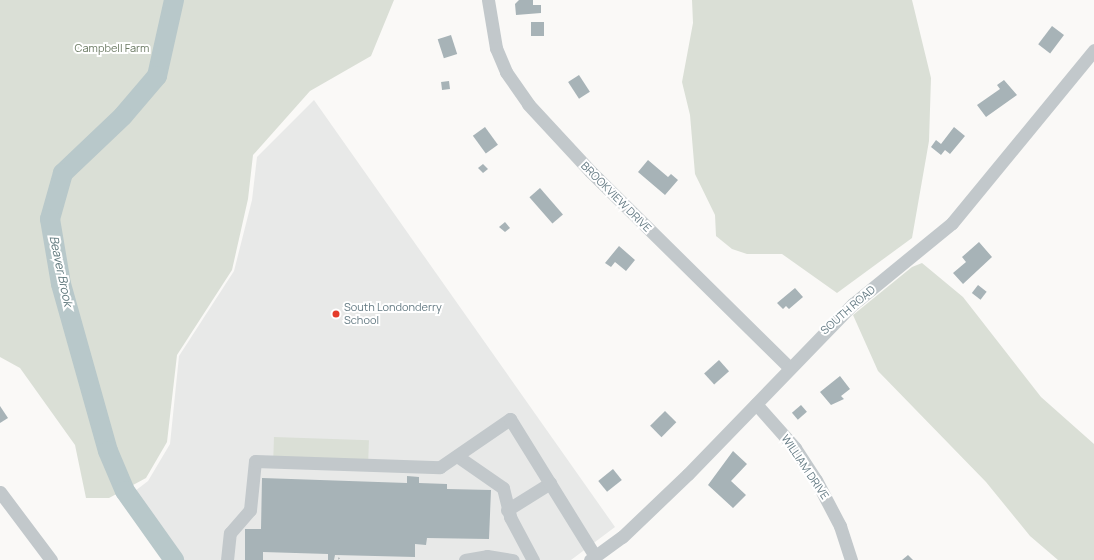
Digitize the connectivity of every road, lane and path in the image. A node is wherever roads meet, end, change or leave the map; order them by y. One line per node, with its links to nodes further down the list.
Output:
1 (488, 0): 3 (street, BROOKVIEW DRIVE)
2 (1094, 50): 3 (street, SOUTH ROAD)
3 (789, 367): 4 (street, SOUTH ROAD)
4 (756, 404): 9 (street, SOUTH ROAD); 15 (street, WILLIAM DRIVE)
5 (457, 456): 6 (street); 8 (street); 11 (street)
6 (550, 483): 8 (street); 9 (street)
7 (0, 492): 10 (street)
8 (507, 510): 14 (street)
9 (593, 558)
10 (51, 560)
11 (227, 560)
12 (465, 560): 13 (street)
13 (513, 560)
14 (534, 560)
15 (851, 560)

